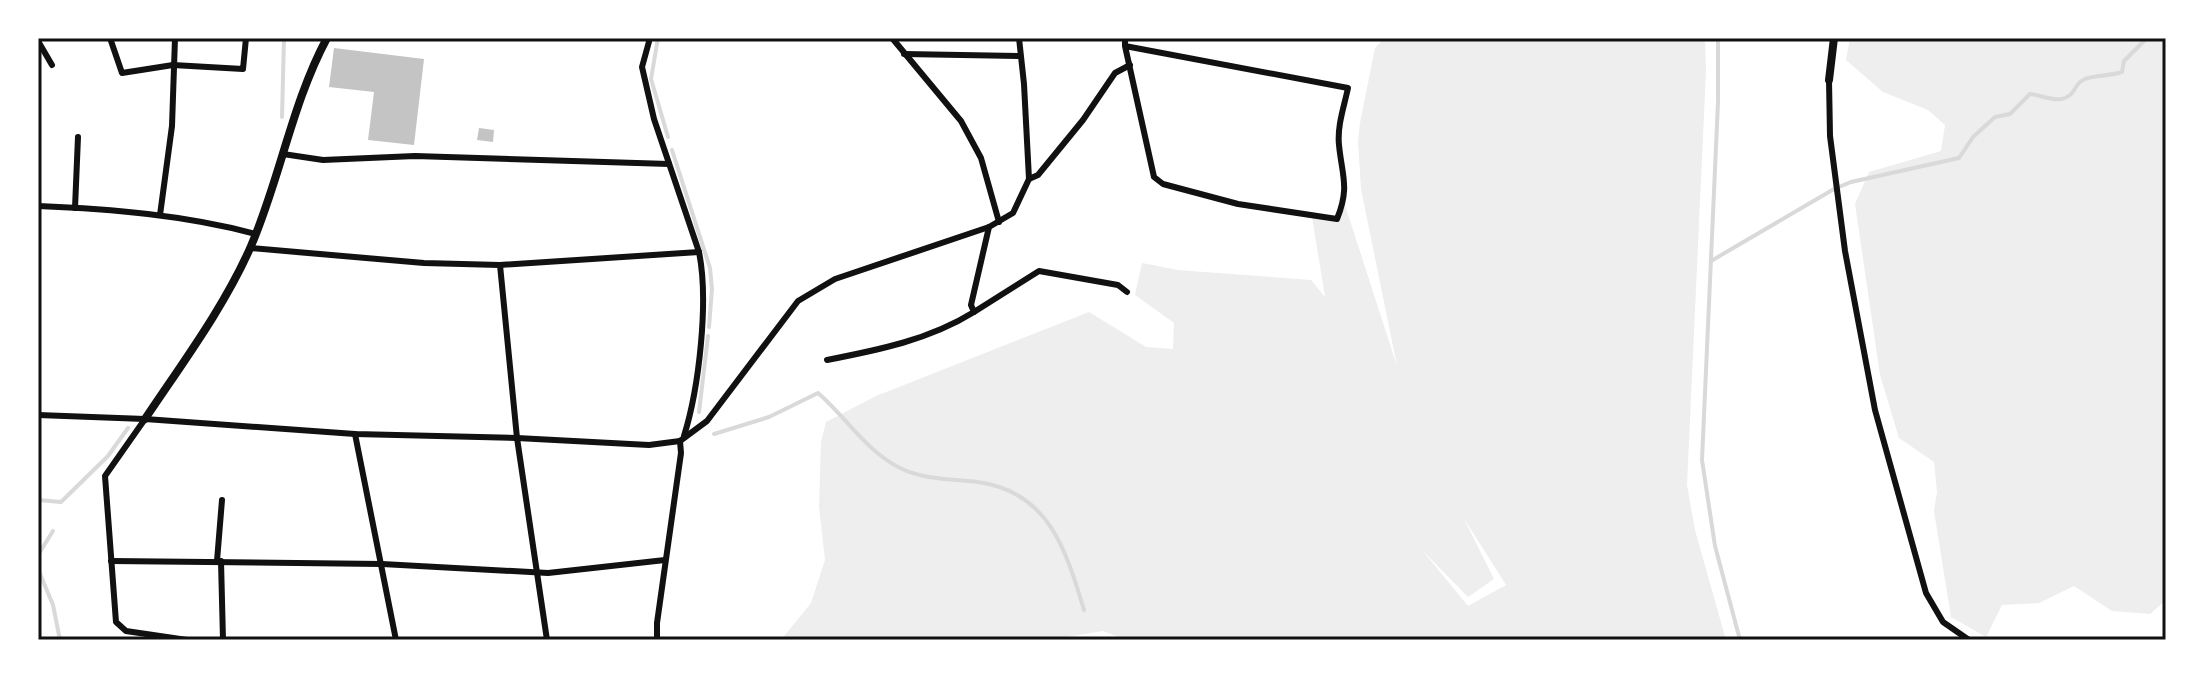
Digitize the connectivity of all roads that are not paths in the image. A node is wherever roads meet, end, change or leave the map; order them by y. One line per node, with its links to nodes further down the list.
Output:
1 (110, 38): 15 (street)
2 (175, 38): 15 (street)
3 (246, 38): 15 (street)
4 (327, 38): 19 (street)
5 (650, 38): 20 (street)
6 (892, 38): 12 (street)
7 (1019, 38): 13 (street)
8 (1125, 38): 11 (street)
9 (1834, 38): 17 (street)
10 (38, 41): 14 (street)
11 (1125, 46): 16 (street); 16 (street)
12 (904, 54): 13 (street); 25 (street)
13 (1020, 56): 21 (street)
14 (52, 65)
15 (173, 65): 24 (street)
16 (1130, 65): 21 (street)
17 (1829, 80): 50 (street)
18 (78, 137): 23 (street)
19 (283, 154): 20 (street); 27 (street)
20 (669, 164): 29 (street)
21 (1029, 179): 25 (street)
22 (38, 206): 23 (street)
23 (75, 208): 24 (street)
24 (160, 215): 27 (street)
25 (999, 222): 26 (street)
26 (989, 227): 32 (street); 38 (street)
27 (256, 234): 28 (street)
28 (250, 248): 30 (street); 35 (street)
29 (699, 252): 30 (street); 38 (street)
30 (500, 265): 37 (street)
31 (1127, 292): 32 (street)
32 (974, 312): 33 (street)
33 (827, 360)
34 (38, 415): 35 (street)
35 (145, 419): 36 (street); 41 (street)
36 (355, 434): 37 (street); 43 (street)
37 (517, 438): 38 (street); 44 (street)
38 (682, 438): 40 (street)
39 (222, 500): 42 (street)
40 (665, 560): 44 (street); 49 (street)
41 (111, 561): 42 (street); 45 (street)
42 (219, 561): 43 (street); 46 (street)
43 (382, 564): 44 (street); 47 (street)
44 (537, 572): 48 (street)
45 (187, 640)
46 (223, 640)
47 (396, 640)
48 (547, 640)
49 (657, 640)
50 (1969, 640)

